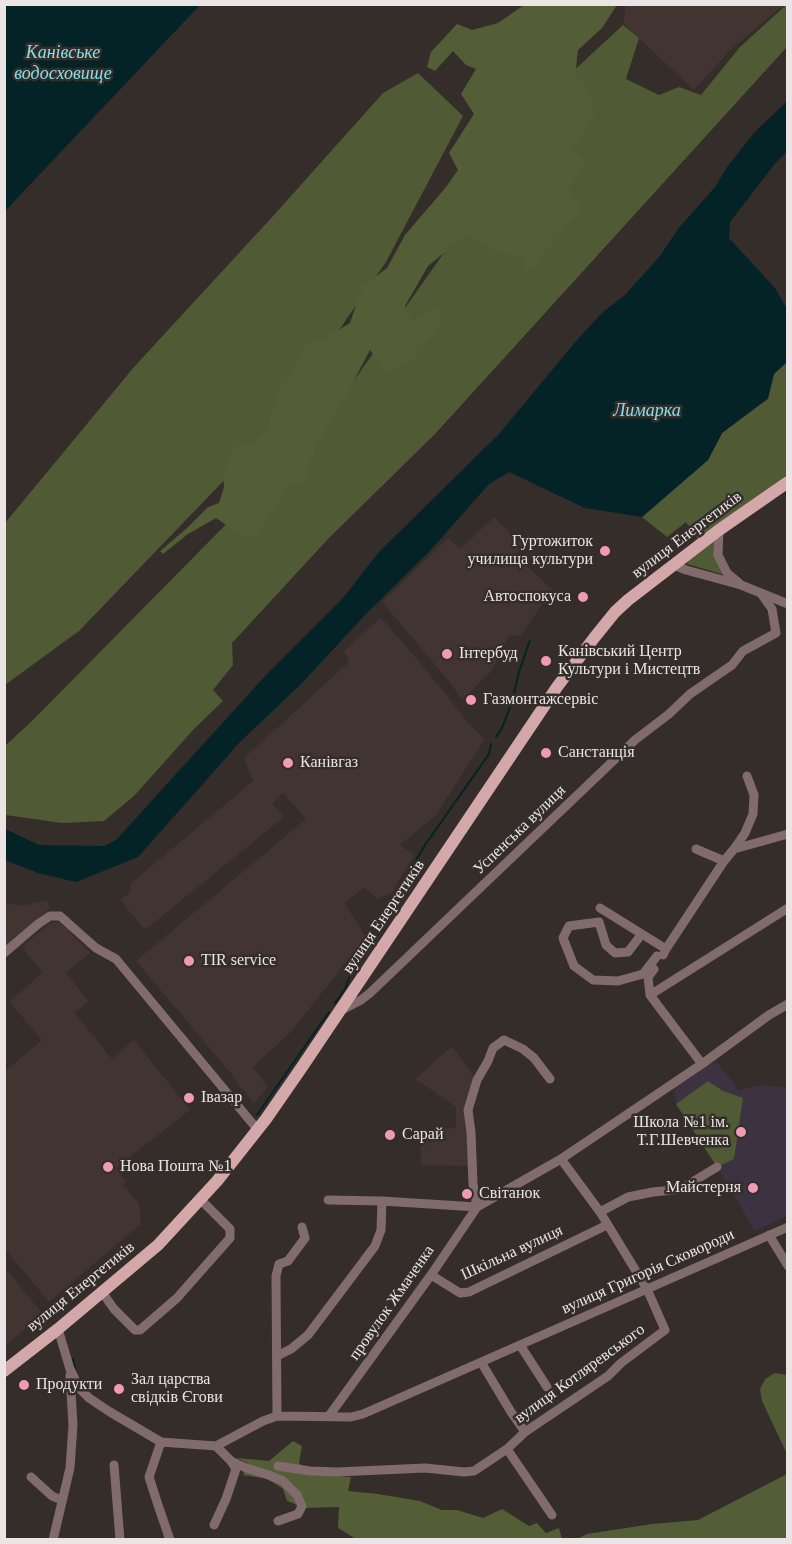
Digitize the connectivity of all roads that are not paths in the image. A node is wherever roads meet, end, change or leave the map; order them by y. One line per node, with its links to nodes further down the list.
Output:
1 (788, 482): 2 (main road, вулиця Енергетиків)
2 (718, 530): 3 (main road, вулиця Енергетиків); 4 (street)
3 (674, 565): 4 (street); 24 (main road, вулиця Енергетиків)
4 (741, 585): 5 (street)
5 (762, 595): 6 (street); 8 (street)
6 (788, 604)
7 (788, 629): 8 (street, Успенська вулиця)
8 (776, 633): 24 (street, Успенська вулиця)
9 (747, 776): 12 (street)
10 (788, 834): 12 (street)
11 (696, 849): 13 (street)
12 (734, 849): 13 (street)
13 (724, 861): 19 (street)
14 (600, 908): 16 (street)
15 (788, 908): 22 (street)
16 (614, 918): 17 (street); 18 (street)
17 (599, 922): 18 (street); 21 (street)
18 (641, 935): 19 (street)
19 (666, 949): 22 (street)
20 (4, 953): 27 (street)
21 (657, 956)
22 (650, 994): 25 (street)
23 (788, 1004): 25 (street)
24 (339, 1012): 27 (main road, вулиця Енергетиків)
25 (702, 1064): 28 (street)
26 (550, 1079): 33 (street)
27 (257, 1129): 30 (main road, вулиця Енергетиків)
28 (561, 1159): 33 (street); 34 (street)
29 (717, 1167): 34 (street)
30 (201, 1200): 42 (main road, вулиця Енергетиків); 42 (street)
31 (328, 1200): 32 (street)
32 (382, 1200): 33 (street); 45 (street)
33 (477, 1207): 40 (street, провулок Жмаченка)
34 (600, 1212): 35 (street)
35 (607, 1225): 40 (street, Шкільна вулиця); 41 (street)
36 (302, 1227): 45 (street)
37 (788, 1227): 38 (street, вулиця Григорія Сковороди)
38 (769, 1235): 39 (street); 41 (street, вулиця Григорія Сковороди)
39 (788, 1266)
40 (431, 1275): 51 (street, провулок Жмаченка)
41 (647, 1289): 44 (street, вулиця Григорія Сковороди); 52 (street, вулиця Котляревського)
42 (102, 1292): 43 (main road, вулиця Енергетиків)
43 (58, 1329): 47 (street); 48 (main road, вулиця Енергетиків)
44 (520, 1345): 46 (street, вулиця Григорія Сковороди); 49 (street)
45 (277, 1356): 50 (street)
46 (482, 1362): 51 (street, вулиця Григорія Сковороди); 52 (street)
47 (70, 1369): 53 (street); 60 (street)
48 (4, 1371)
49 (547, 1387)
50 (277, 1416): 51 (street, вулиця Григорія Сковороди); 54 (street)
51 (329, 1416)
52 (525, 1432): 55 (street, вулиця Котляревського)
53 (160, 1442): 54 (street); 66 (street)
54 (216, 1446): 56 (street)
55 (507, 1449): 58 (street, вулиця Котляревського); 61 (street)
56 (231, 1461): 62 (street); 63 (street)
57 (114, 1465): 65 (street)
58 (278, 1466)
59 (31, 1477): 60 (street)
60 (62, 1500): 64 (street)
61 (552, 1515)
62 (278, 1521)
63 (214, 1525)
64 (53, 1539)
65 (120, 1539)
66 (170, 1539)

